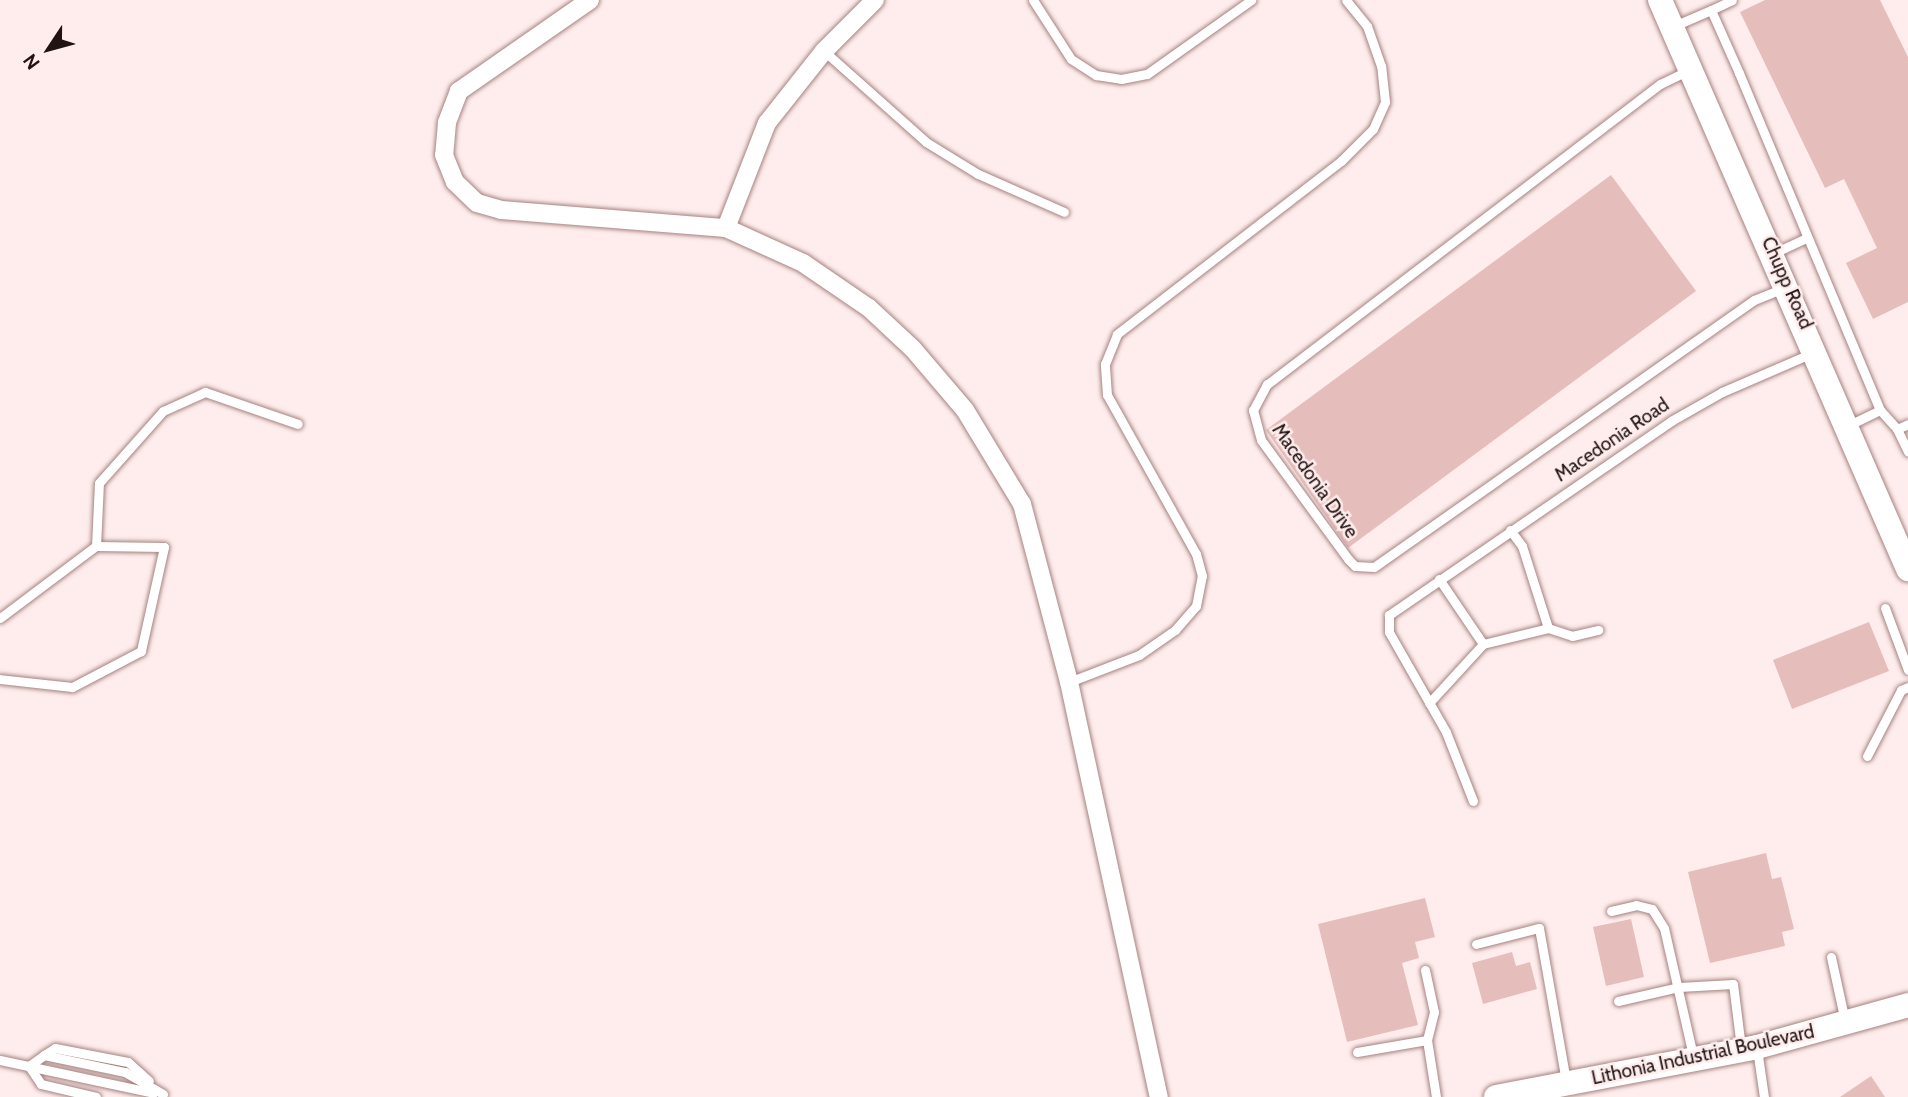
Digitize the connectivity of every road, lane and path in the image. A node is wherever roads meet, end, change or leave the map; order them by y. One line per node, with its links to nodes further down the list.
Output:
1 (590, 0): 13 (street)
2 (874, 0): 10 (street)
3 (1033, 0): 4 (lane)
4 (1251, 0)
5 (1346, 0): 35 (lane)
6 (1660, 0): 9 (street, Chupp Road)
7 (1732, 0): 8 (lane)
8 (1711, 10): 9 (lane); 14 (lane)
9 (1674, 26): 11 (street, Chupp Road)
10 (824, 51): 12 (lane); 13 (street)
11 (1693, 68): 15 (street, Chupp Road); 16 (lane, Macedonia Drive)
12 (1064, 212)
13 (726, 228): 35 (street)
14 (1806, 238): 15 (lane); 18 (lane)
15 (1774, 253): 16 (street, Chupp Road)
16 (1788, 286): 17 (street, Chupp Road)
17 (1817, 351): 21 (street, Chupp Road); 24 (lane, Macedonia Road)
18 (1880, 410): 21 (lane); 22 (lane)
19 (298, 424): 25 (lane)
20 (1908, 424): 22 (lane)
21 (1849, 425): 26 (street, Chupp Road)
22 (1897, 429): 23 (lane)
23 (1908, 452)
24 (1510, 530): 27 (lane, Macedonia Road); 30 (lane)
25 (96, 546): 29 (lane); 34 (lane)
26 (1907, 563)
27 (1439, 579): 32 (lane); 37 (lane, Macedonia Road)
28 (1885, 608): 33 (lane)
29 (0, 618)
30 (1548, 628): 31 (lane); 32 (lane)
31 (1598, 630)
32 (1483, 644): 37 (lane)
33 (1908, 670)
34 (0, 679)
35 (1069, 682): 60 (street)
36 (1908, 687): 38 (lane)
37 (1429, 703): 39 (lane, Macedonia Road)
38 (1867, 756)
39 (1473, 801)
40 (1611, 911): 44 (lane)
41 (1476, 944): 54 (lane)
42 (1831, 957): 47 (lane)
43 (1425, 970): 48 (lane)
44 (1679, 987): 45 (lane); 49 (lane); 51 (lane)
45 (1618, 1000)
46 (1908, 1005): 47 (street, Lithonia Industrial Boulevard)
47 (1845, 1024): 49 (street, Lithonia Industrial Boulevard)
48 (1427, 1040): 50 (lane); 61 (lane)
49 (1749, 1048): 51 (street, Lithonia Industrial Boulevard); 63 (lane)
50 (1357, 1052)
51 (1694, 1057): 54 (street, Lithonia Industrial Boulevard)
52 (0, 1060): 53 (lane)
53 (29, 1066): 55 (lane); 56 (lane); 56 (lane)
54 (1566, 1083): 62 (street, Lithonia Industrial Boulevard)
55 (41, 1084): 57 (lane); 58 (lane)
56 (162, 1096): 59 (lane)
57 (49, 1097)
58 (96, 1097)
59 (152, 1097)
60 (1159, 1097)
61 (1436, 1097)
62 (1496, 1097)
63 (1764, 1097)

